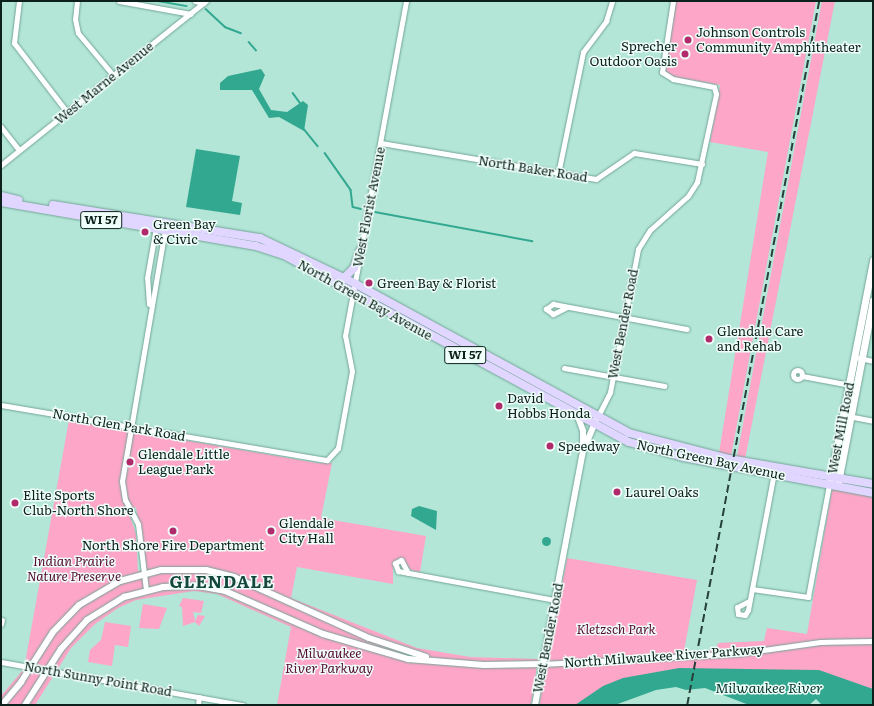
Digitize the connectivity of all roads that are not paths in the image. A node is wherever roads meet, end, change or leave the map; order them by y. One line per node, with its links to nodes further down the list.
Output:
1 (19, 1): 11 (street)
2 (77, 1): 10 (street)
3 (119, 1): 9 (street)
4 (195, 1): 8 (street)
5 (406, 1): 13 (street, West Florist Avenue)
6 (612, 1): 17 (street)
7 (673, 1): 15 (street, West Bender Road)
8 (205, 2): 9 (street, West Marne Avenue)
9 (190, 14): 10 (street, West Marne Avenue)
10 (113, 75): 11 (street, West Marne Avenue)
11 (67, 112): 14 (street, West Marne Avenue)
12 (1, 127): 14 (street)
13 (380, 143): 17 (street, North Baker Road); 24 (street, West Florist Avenue)
14 (19, 150): 16 (street, West Marne Avenue)
15 (702, 164): 17 (street, North Baker Road); 36 (street, West Bender Road)
16 (1, 165)
17 (558, 174)
18 (1, 196): 20 (main road, North Green Bay Avenue / WI 57)
19 (1, 202): 22 (main road, North Green Bay Avenue / WI 57)
20 (157, 220): 21 (main road, North Green Bay Avenue / WI 57); 22 (street)
21 (166, 221): 23 (street); 26 (main road, North Green Bay Avenue / WI 57)
22 (156, 230): 23 (main road, North Green Bay Avenue / WI 57); 32 (street)
23 (164, 231): 28 (main road, North Green Bay Avenue / WI 57); 32 (street)
24 (360, 251): 26 (main road); 27 (street, West Florist Avenue)
25 (873, 260): 29 (main road, West Mill Road)
26 (344, 278): 27 (main road, North Green Bay Avenue / WI 57)
27 (354, 283): 28 (street, West Florist Avenue); 30 (main road, North Green Bay Avenue / WI 57)
28 (353, 293): 34 (main road, North Green Bay Avenue / WI 57); 53 (street, West Florist Avenue)
29 (871, 300): 38 (main road, West Mill Road)
30 (394, 305): 33 (main road, North Green Bay Avenue / WI 57); 34 (main road)
31 (567, 307): 36 (street)
32 (150, 309): 51 (street)
33 (401, 309): 35 (main road); 46 (main road, North Green Bay Avenue / WI 57)
34 (389, 314): 35 (main road, North Green Bay Avenue / WI 57)
35 (396, 318): 48 (main road, North Green Bay Avenue / WI 57)
36 (624, 318): 37 (street); 42 (street, West Bender Road)
37 (687, 329)
38 (858, 358): 39 (street); 44 (main road, West Mill Road)
39 (873, 361)
40 (564, 368): 42 (street)
41 (802, 376): 44 (street)
42 (613, 377): 43 (street); 46 (street, West Bender Road)
43 (664, 386)
44 (853, 386): 47 (main road, West Mill Road)
45 (1, 404): 51 (street, North Glen Park Road)
46 (598, 416): 50 (street, West Bender Road); 54 (main road, North Green Bay Avenue / WI 57)
47 (847, 416): 49 (street); 56 (main road, West Mill Road)
48 (578, 417): 50 (main road, North Green Bay Avenue / WI 57); 52 (street)
49 (873, 421)
50 (593, 425): 52 (street, West Bender Road); 55 (main road, North Green Bay Avenue / WI 57)
51 (132, 427): 53 (street, North Glen Park Road); 61 (street)
52 (583, 451): 64 (street, West Bender Road)
53 (331, 458)
54 (775, 466): 55 (street); 56 (main road, North Green Bay Avenue / WI 57)
55 (774, 475): 58 (main road, North Green Bay Avenue / WI 57); 62 (street)
56 (835, 476): 57 (main road, North Green Bay Avenue / WI 57); 58 (main road, West Mill Road)
57 (873, 484)
58 (833, 486): 59 (main road, North Green Bay Avenue / WI 57); 62 (street, West Mill Road)
59 (873, 494)
60 (408, 573): 64 (street)
61 (142, 574): 63 (street); 67 (street, North Milwaukee River Parkway); 70 (street, North Milwaukee River Parkway)
62 (752, 589): 65 (street)
63 (146, 590): 67 (street, North Milwaukee River Parkway); 71 (street, North Milwaukee River Parkway)
64 (555, 600): 69 (street, West Bender Road)
65 (749, 601)
66 (873, 641): 69 (street, North Milwaukee River Parkway)
67 (431, 659): 69 (street, North Milwaukee River Parkway)
68 (1, 662): 70 (street, North Sunny Point Road)
69 (542, 664): 77 (street, West Bender Road)
70 (30, 668): 71 (street, North Sunny Point Road); 73 (street, North Milwaukee River Parkway)
71 (48, 670): 72 (street, North Sunny Point Road); 74 (street, North Milwaukee River Parkway)
72 (199, 697): 75 (street); 76 (street, North Sunny Point Road)
73 (2, 705)
74 (25, 705)
75 (198, 705)
76 (243, 705)
77 (535, 705)

